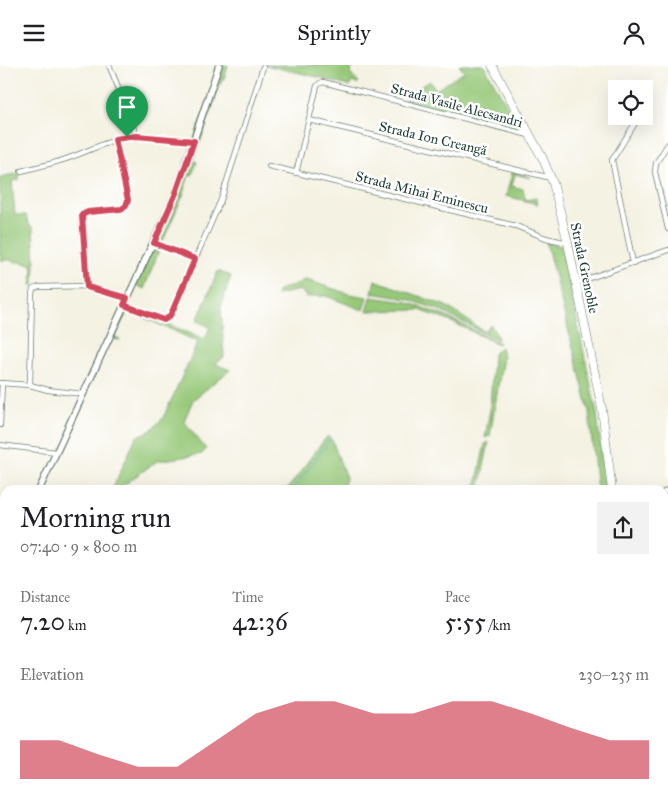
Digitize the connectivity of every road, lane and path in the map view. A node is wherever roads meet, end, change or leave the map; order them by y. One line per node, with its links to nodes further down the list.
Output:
1 (108, 65): 7 (street)
2 (219, 65): 10 (street)
3 (492, 65): 8 (main road, Strada Grenoble)
4 (263, 67): 20 (street)
5 (309, 121): 8 (street, Strada Vasile Alecsandri); 14 (street); 15 (street, Strada Ion Creangă)
6 (634, 125): 21 (street)
7 (136, 136): 9 (street); 10 (street)
8 (531, 136): 15 (main road, Strada Grenoble)
9 (115, 139): 13 (street); 23 (street)
10 (194, 141): 17 (street)
11 (668, 143): 16 (street)
12 (269, 167): 14 (street, Strada Mihai Eminescu)
13 (21, 171)
14 (296, 173): 18 (street, Strada Mihai Eminescu)
15 (552, 178): 18 (main road, Strada Grenoble)
16 (668, 229)
17 (154, 243): 20 (street); 24 (street)
18 (568, 243): 22 (main road, Strada Grenoble)
19 (668, 251): 21 (street)
20 (195, 259): 25 (street)
21 (633, 263): 22 (street)
22 (576, 283): 33 (main road, Strada Grenoble)
23 (87, 287): 24 (street); 27 (street)
24 (127, 298): 25 (street)
25 (124, 305): 28 (street)
26 (1, 383): 27 (street); 29 (street)
27 (30, 385): 28 (street)
28 (83, 394): 31 (street)
29 (0, 425)
30 (0, 445): 31 (street)
31 (56, 452): 32 (street)
32 (41, 485)
33 (611, 485)

